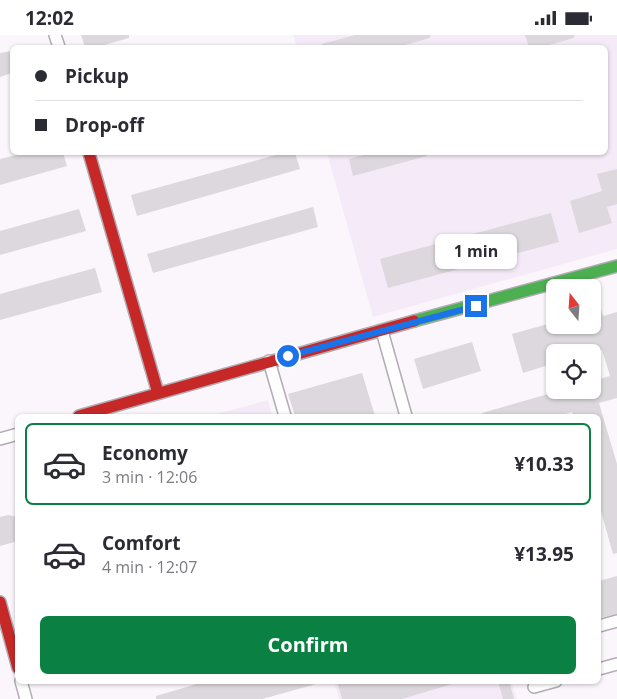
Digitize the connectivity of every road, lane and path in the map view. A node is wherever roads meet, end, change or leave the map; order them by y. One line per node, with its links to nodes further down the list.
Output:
1 (90, 155): 5 (street)
2 (617, 266): 3 (street)
3 (382, 331): 4 (street); 8 (street)
4 (269, 361): 5 (street); 7 (street)
5 (158, 393): 6 (street)
6 (86, 414)
7 (284, 414)
8 (405, 414)
9 (15, 435): 10 (street)
10 (0, 439)
11 (0, 602): 14 (street)
12 (617, 621): 13 (street)
13 (601, 625)
14 (15, 657)
15 (617, 664): 16 (street)
16 (601, 668)
17 (22, 684): 19 (street)
18 (533, 684): 20 (street)
19 (26, 699)
20 (537, 699)

